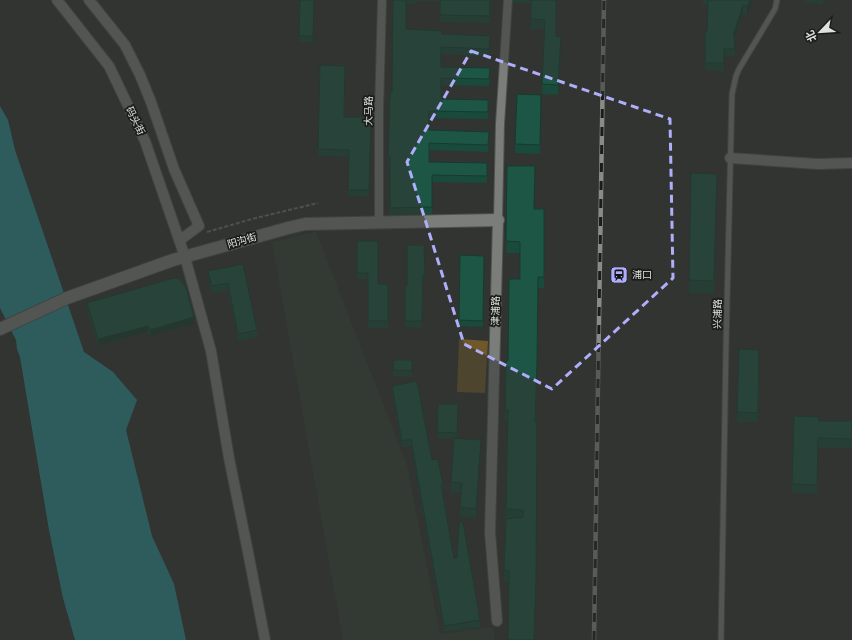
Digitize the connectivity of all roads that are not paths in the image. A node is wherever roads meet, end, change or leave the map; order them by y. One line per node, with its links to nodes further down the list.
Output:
1 (57, 0): 10 (street, 码头街)
2 (89, 0): 10 (street)
3 (382, 0): 9 (street, 大马路)
4 (508, 0): 8 (street, 津浦路)
5 (777, 0): 6 (lane, 兴浦路)
6 (730, 158): 7 (street); 15 (lane, 兴浦路)
7 (852, 163)
8 (498, 220): 9 (street, 阳沟街); 13 (street, 津浦路)
9 (379, 222): 11 (street, 阳沟街)
10 (180, 240): 11 (street, 码头街)
11 (185, 257): 12 (street, 阳沟街); 14 (street, 码头街)
12 (0, 329)
13 (497, 621)
14 (264, 640)
15 (721, 640)

